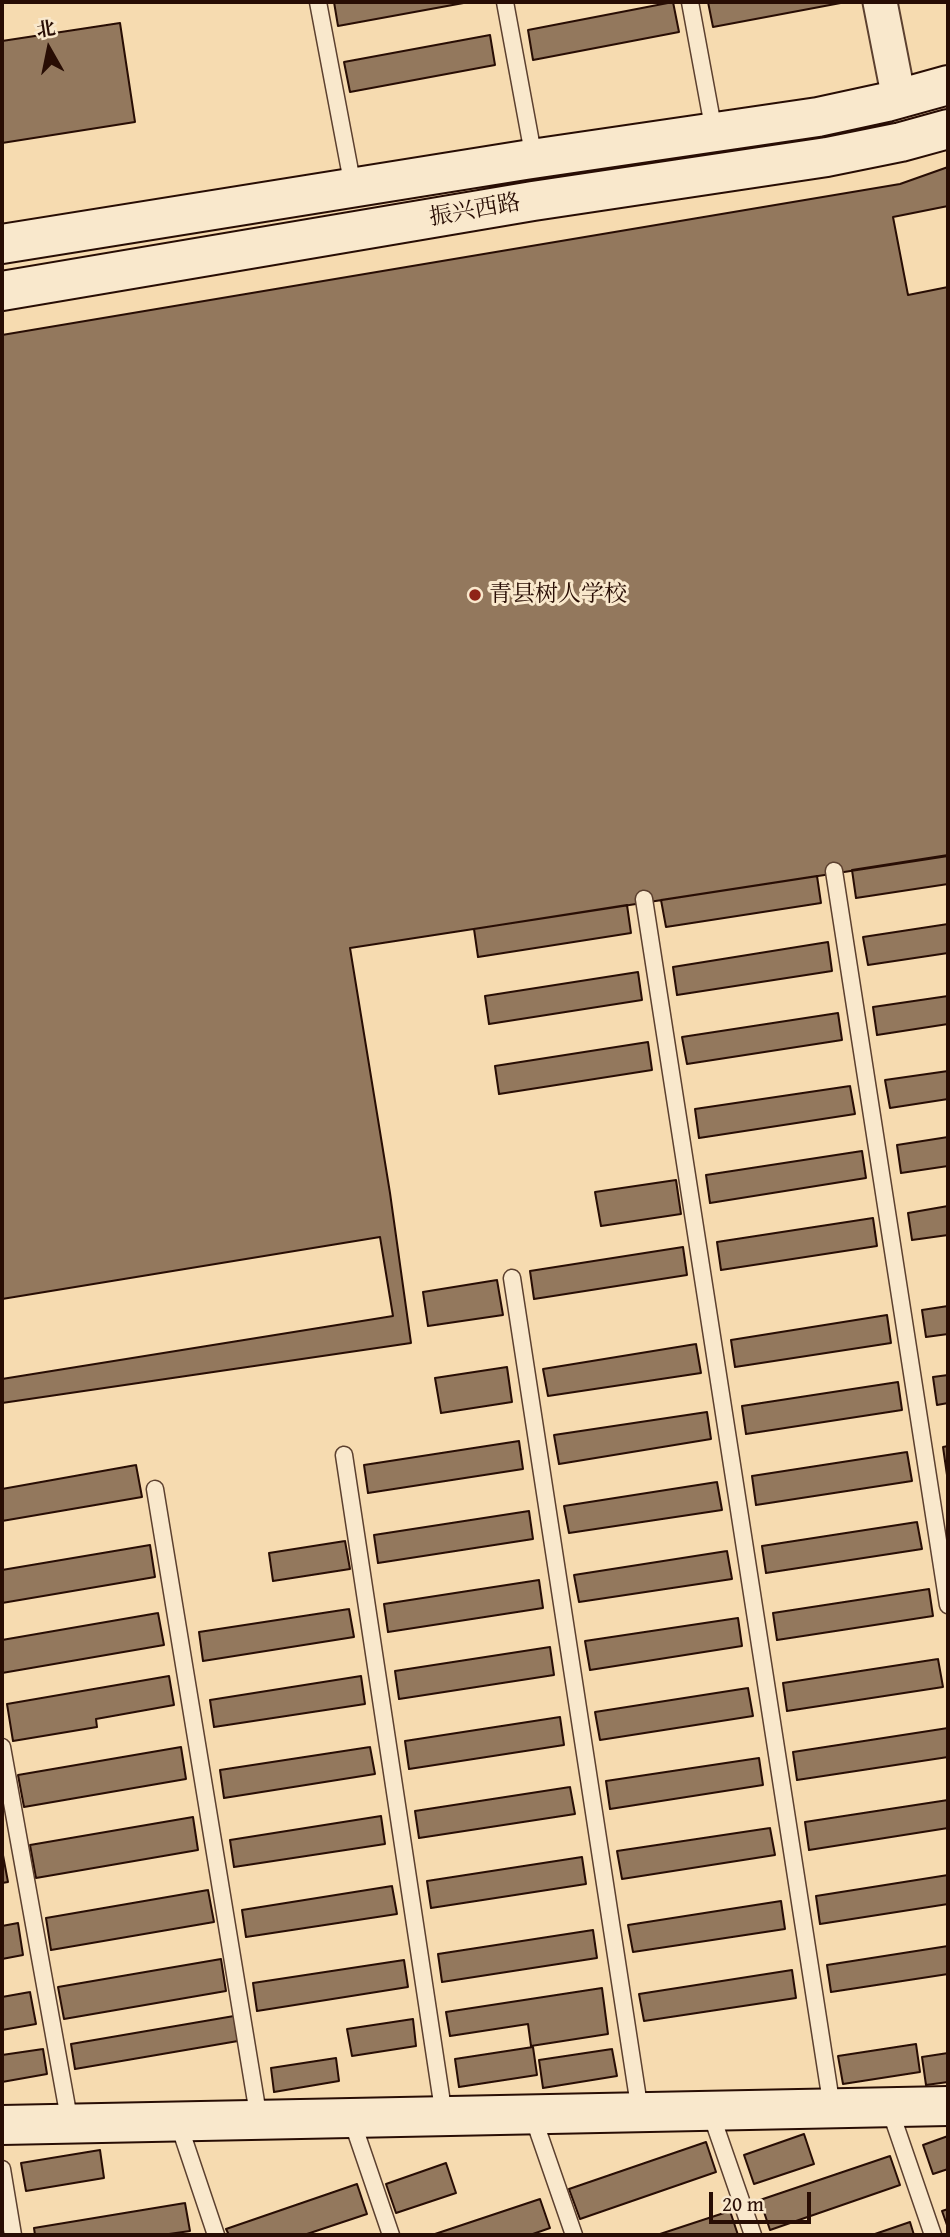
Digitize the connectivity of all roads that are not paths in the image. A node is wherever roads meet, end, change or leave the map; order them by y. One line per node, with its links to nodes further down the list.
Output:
1 (318, 2): 10 (lane)
2 (505, 2): 9 (lane)
3 (690, 2): 8 (lane)
4 (880, 2): 6 (street)
5 (948, 85): 6 (street, 振兴西路)
6 (899, 99): 8 (street, 振兴西路)
7 (948, 129): 12 (street, 振兴西路)
8 (714, 132): 9 (street, 振兴西路)
9 (534, 159): 10 (street, 振兴西路)
10 (353, 187): 11 (street, 振兴西路)
11 (2, 244)
12 (2, 290)
13 (834, 871): 18 (lane)
14 (644, 899): 22 (lane)
15 (512, 1278): 24 (lane)
16 (344, 1455): 26 (lane)
17 (155, 1489): 28 (lane)
18 (948, 1605)
19 (2, 1747): 30 (lane)
20 (948, 2106): 21 (street)
21 (889, 2107): 22 (street); 38 (lane)
22 (832, 2108): 23 (street)
23 (710, 2111): 24 (street); 37 (lane)
24 (640, 2112): 25 (street)
25 (532, 2114): 26 (street); 36 (lane)
26 (443, 2116): 27 (street)
27 (351, 2118): 28 (street); 35 (lane)
28 (259, 2120): 29 (street)
29 (178, 2122): 30 (street); 34 (lane)
30 (70, 2124): 31 (street)
31 (2, 2125)
32 (2, 2169): 33 (lane)
33 (13, 2235)
34 (216, 2235)
35 (391, 2235)
36 (574, 2235)
37 (753, 2235)
38 (933, 2235)

